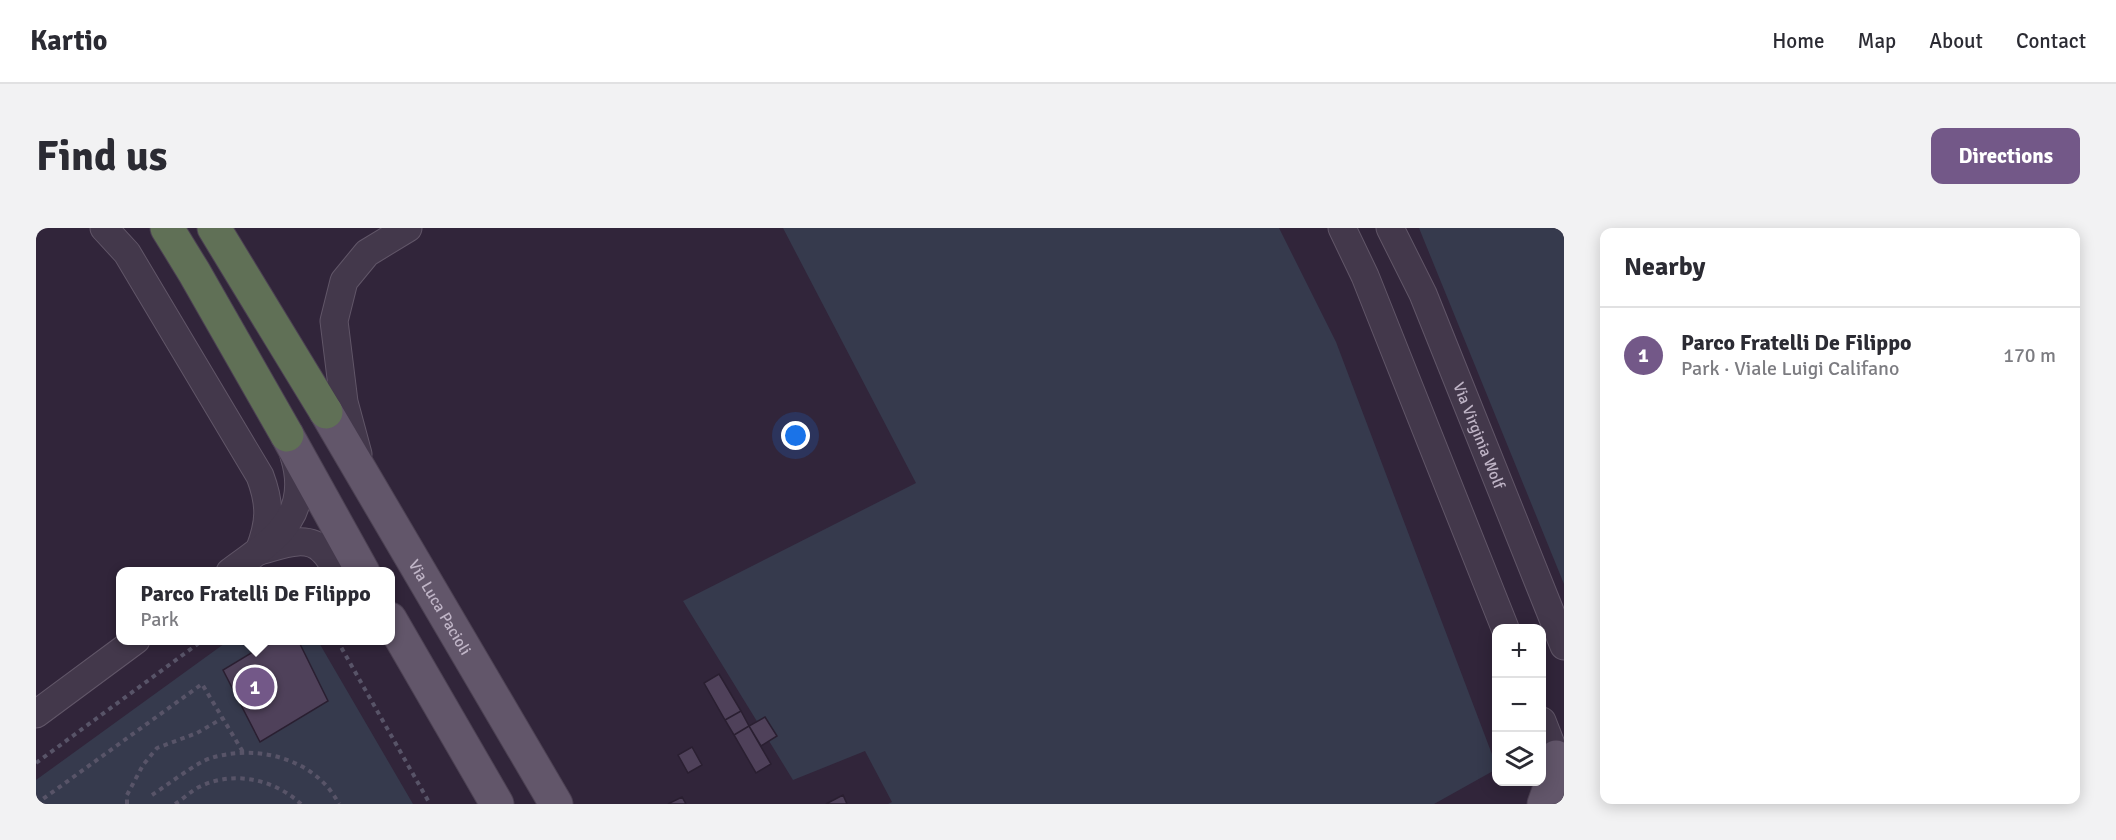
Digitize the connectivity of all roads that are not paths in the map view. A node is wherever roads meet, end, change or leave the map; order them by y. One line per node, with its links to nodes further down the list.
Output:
1 (104, 228): 10 (street)
2 (167, 228): 8 (highway)
3 (214, 228): 7 (highway)
4 (408, 228): 9 (street)
5 (1342, 228): 14 (street)
6 (1390, 228): 18 (street, Via Virginia Wolf)
7 (326, 412): 9 (main road, Via Luca Pacioli)
8 (287, 435): 10 (street); 13 (main road)
9 (365, 481): 24 (main road, Via Luca Pacioli)
10 (259, 551): 11 (street); 12 (street)
11 (237, 567)
12 (334, 567)
13 (360, 567)
14 (1503, 624)
15 (395, 628): 19 (main road)
16 (129, 645): 20 (street)
17 (387, 645): 19 (street)
18 (1564, 646)
19 (422, 676): 23 (main road)
20 (36, 714)
21 (1546, 730): 22 (street)
22 (1560, 763): 25 (main road)
23 (497, 804)
24 (556, 804)
25 (1544, 804)

